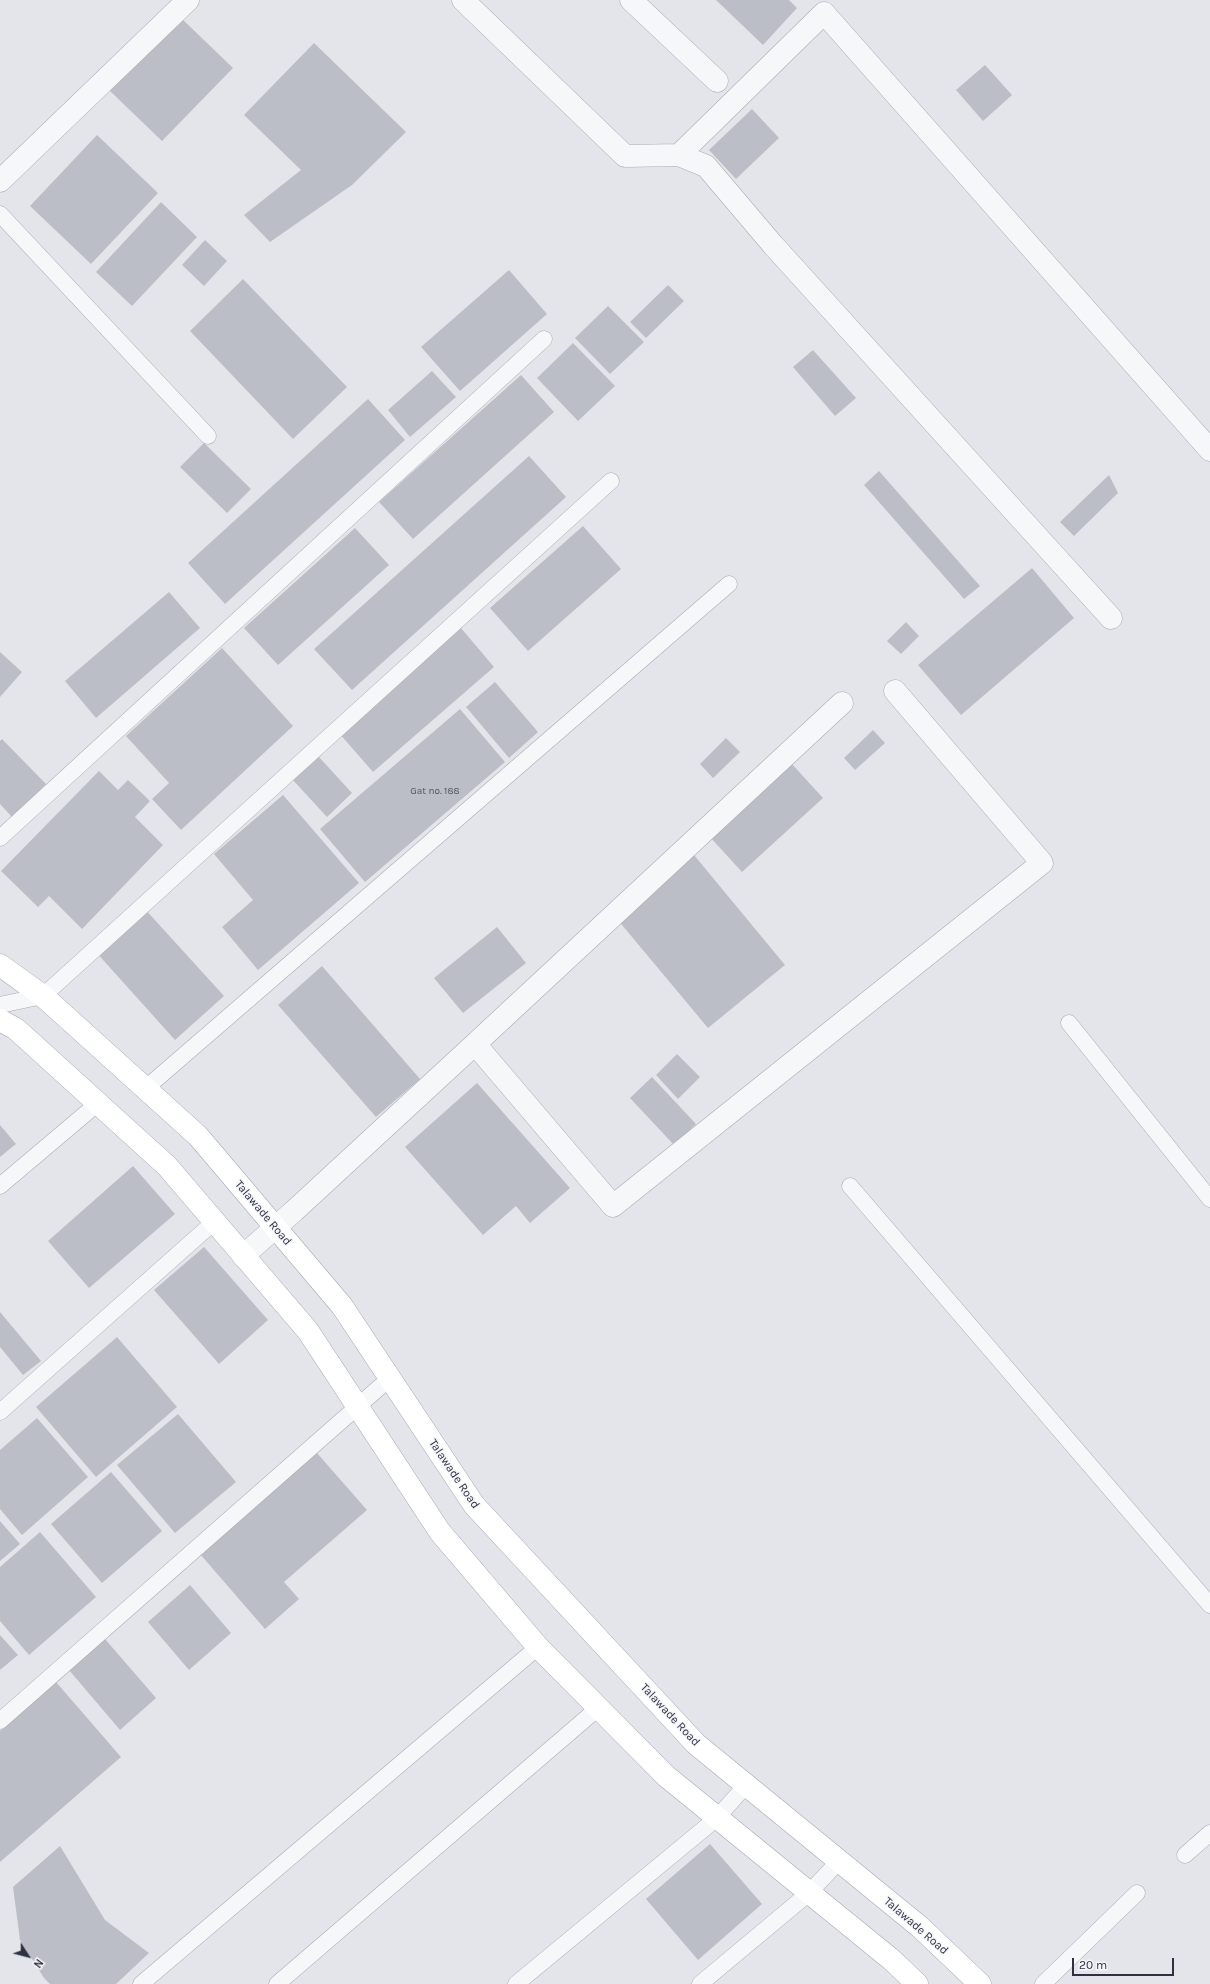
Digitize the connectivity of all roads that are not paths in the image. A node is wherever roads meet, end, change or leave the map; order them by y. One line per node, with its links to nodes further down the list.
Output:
1 (188, 0): 6 (street)
2 (463, 0): 5 (street)
3 (631, 0): 4 (street)
4 (717, 81)
5 (679, 155): 10 (street); 13 (street)
6 (0, 181)
7 (0, 214): 9 (lane)
8 (544, 339): 16 (lane)
9 (208, 436)
10 (1210, 450)
11 (611, 481): 18 (lane)
12 (729, 584): 23 (lane)
13 (1112, 618)
14 (895, 690): 22 (street)
15 (842, 703): 22 (street)
16 (0, 838)
17 (0, 965): 18 (main road, Talawade Road)
18 (43, 996): 19 (lane); 23 (main road, Talawade Road)
19 (0, 1005)
20 (0, 1020): 24 (main road)
21 (1069, 1023): 27 (lane)
22 (475, 1044): 29 (street)
23 (146, 1088): 29 (main road, Talawade Road)
24 (97, 1104): 25 (lane); 28 (main road)
25 (0, 1186)
26 (850, 1186): 34 (lane)
27 (1210, 1199)
28 (214, 1222): 30 (main road); 33 (lane)
29 (274, 1228): 30 (street); 31 (main road, Talawade Road)
30 (243, 1256): 32 (main road)
31 (390, 1378): 32 (lane); 38 (main road, Talawade Road)
32 (357, 1406): 35 (main road); 37 (lane)
33 (0, 1412)
34 (1210, 1605)
35 (538, 1647): 36 (main road); 45 (lane)
36 (597, 1708): 39 (main road); 46 (lane)
37 (0, 1721)
38 (746, 1785): 39 (lane); 42 (main road, Talawade Road)
39 (717, 1818): 43 (main road); 47 (lane)
40 (1210, 1833): 41 (lane)
41 (1184, 1855)
42 (839, 1861): 43 (lane); 50 (main road, Talawade Road)
43 (809, 1893): 48 (lane); 49 (main road)
44 (1137, 1894): 51 (lane)
45 (141, 1984)
46 (277, 1984)
47 (516, 1984)
48 (700, 1984)
49 (917, 1984)
50 (980, 1984)
51 (1043, 1984)

